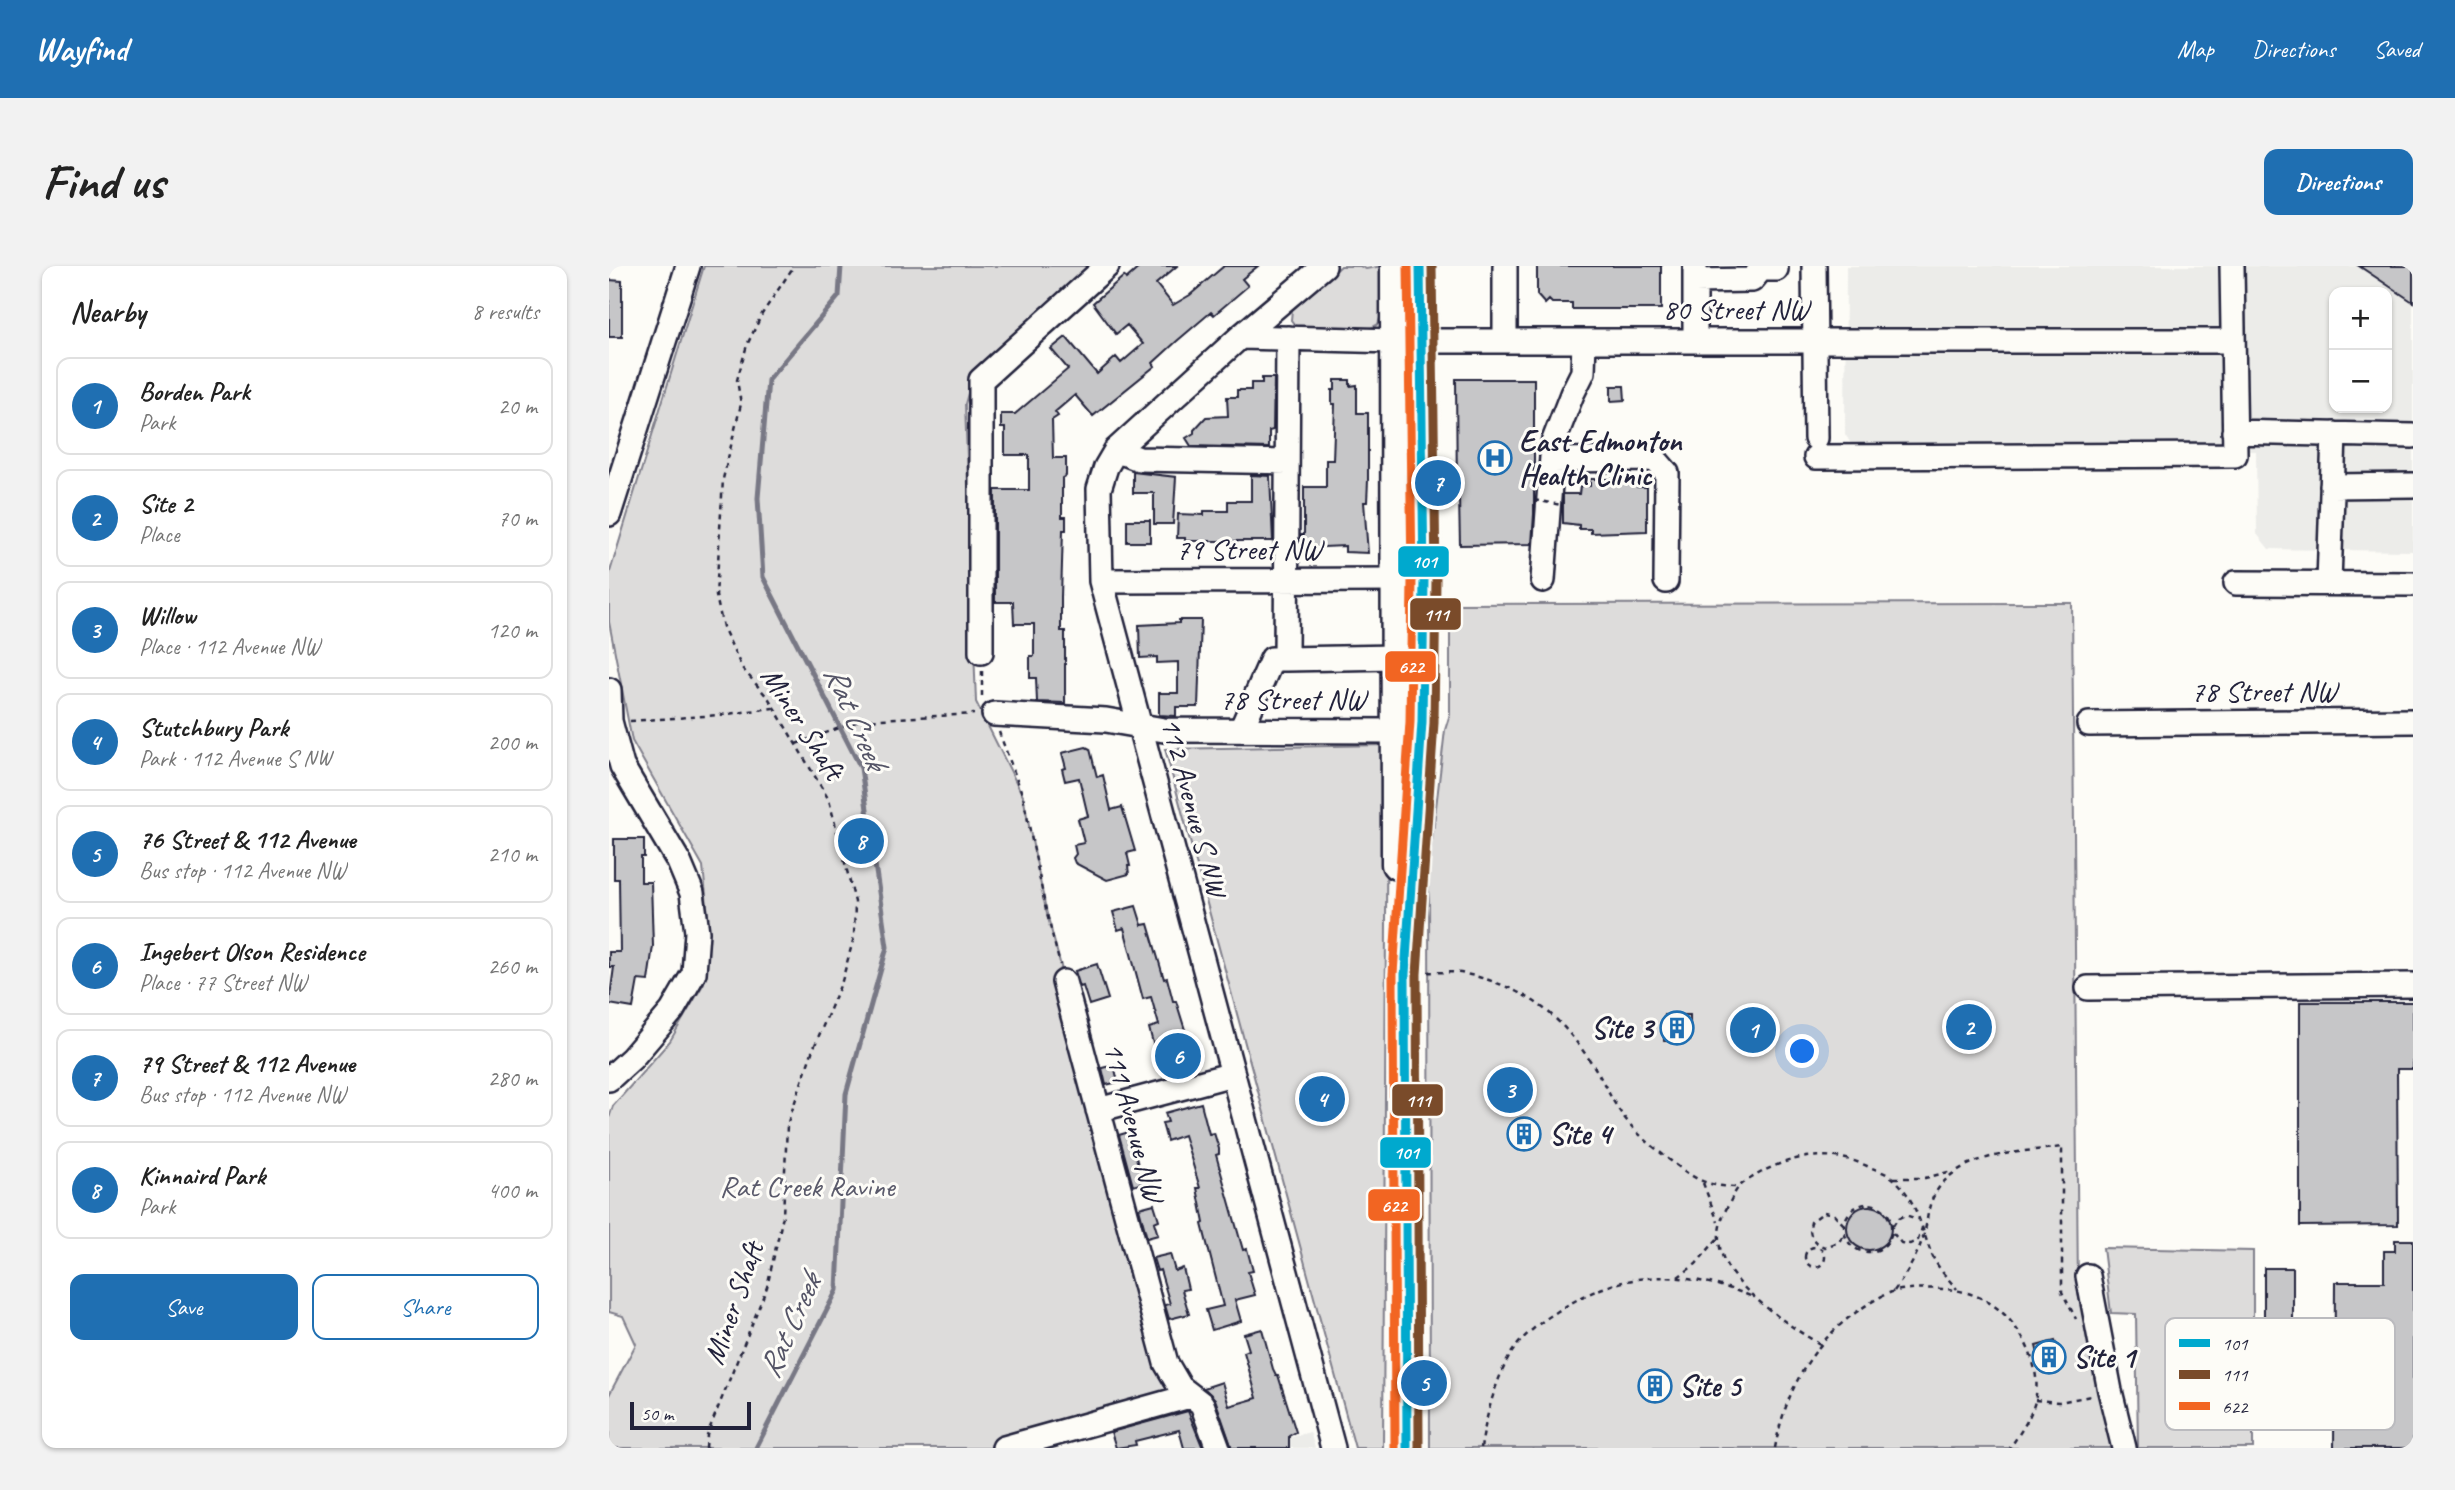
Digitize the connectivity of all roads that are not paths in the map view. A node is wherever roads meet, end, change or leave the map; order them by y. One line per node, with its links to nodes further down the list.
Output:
1 (688, 266): 27 (street)
2 (1107, 266): 36 (street)
3 (1324, 266): 11 (street, 112 Avenue S NW)
4 (1396, 266): 13 (main road)
5 (1420, 266): 13 (main road)
6 (1505, 266): 14 (street)
7 (1815, 266): 17 (street)
8 (2232, 266): 18 (street)
9 (1776, 269): 10 (street)
10 (1695, 274): 16 (street)
11 (1240, 337): 12 (street, 80 Street NW); 22 (street, 112 Avenue S NW)
12 (1288, 338): 13 (street, 80 Street NW); 24 (street)
13 (1408, 341): 14 (street, 80 Street NW); 28 (main road); 45 (main road)
14 (1505, 341): 15 (street, 80 Street NW)
15 (1584, 341): 16 (street, 80 Street NW); 23 (street)
16 (1695, 341): 17 (street, 80 Street NW)
17 (1814, 341): 18 (street, 80 Street NW); 19 (street)
18 (2232, 341): 19 (street)
19 (2234, 432): 20 (street)
20 (2334, 434): 21 (street); 26 (street)
21 (2413, 436)
22 (1116, 450): 24 (street); 30 (street, 112 Avenue S NW)
23 (1552, 460): 29 (street); 32 (street)
24 (1286, 462): 31 (street)
25 (2413, 485): 26 (street)
26 (2332, 486): 34 (street)
27 (609, 514)
28 (1398, 580): 31 (street, 79 Street NW); 37 (main road)
29 (1543, 580)
30 (1101, 581): 31 (street, 79 Street NW); 44 (street, 112 Avenue S NW)
31 (1286, 581): 38 (street)
32 (1666, 581)
33 (2236, 583): 34 (street)
34 (2329, 583): 35 (street)
35 (2413, 584)
36 (981, 652)
37 (1396, 657): 38 (street); 45 (main road)
38 (1286, 659): 46 (street)
39 (609, 690): 41 (street)
40 (994, 714): 44 (street, 78 Street NW)
41 (616, 721): 47 (street)
42 (2413, 721): 43 (street, 78 Street NW)
43 (2089, 724)
44 (1139, 725): 46 (street, 78 Street NW); 52 (street, 112 Avenue S NW)
45 (1409, 727): 46 (street, 78 Street NW); 60 (main road)
46 (1241, 730)
47 (620, 758): 48 (street); 53 (street)
48 (609, 779)
49 (1065, 982): 54 (street, 111 Avenue NW)
50 (2413, 985): 51 (street)
51 (2088, 988)
52 (1233, 1074): 54 (street); 59 (street, 112 Avenue S NW)
53 (609, 1079)
54 (1098, 1110): 56 (street, 111 Avenue NW)
55 (2088, 1276): 61 (street)
56 (1190, 1396): 57 (street); 58 (street, 111 Avenue NW)
57 (1004, 1448)
58 (1218, 1448)
59 (1333, 1448)
60 (1407, 1448)
61 (2124, 1448)

